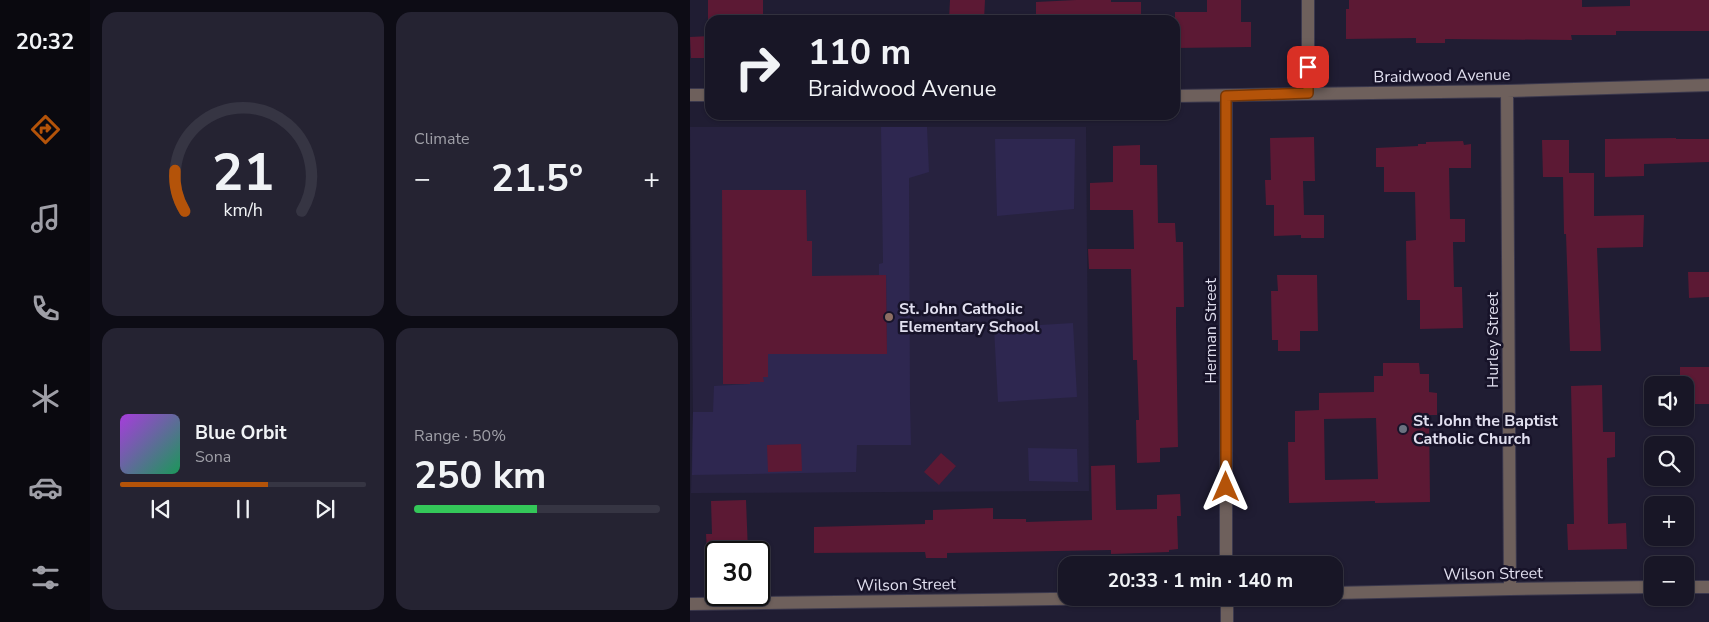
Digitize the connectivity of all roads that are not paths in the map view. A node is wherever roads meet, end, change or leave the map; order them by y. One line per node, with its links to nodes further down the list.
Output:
1 (1308, 0): 4 (street)
2 (1709, 85): 3 (street, Braidwood Avenue)
3 (1507, 91): 4 (street, Braidwood Avenue); 13 (street, Hurley Street)
4 (1308, 93): 8 (street, Braidwood Avenue)
5 (690, 96): 6 (street)
6 (705, 96)
7 (1180, 96): 8 (street, Braidwood Avenue)
8 (1226, 96): 9 (street, Herman Street)
9 (1226, 556)
10 (1644, 587): 13 (street, Wilson Street)
11 (1694, 587): 12 (street)
12 (1709, 587)
13 (1510, 589): 14 (street, Wilson Street)
14 (1343, 593)
15 (1058, 599): 16 (street, Wilson Street)
16 (690, 604)
17 (1227, 606): 18 (street)
18 (1227, 622)

